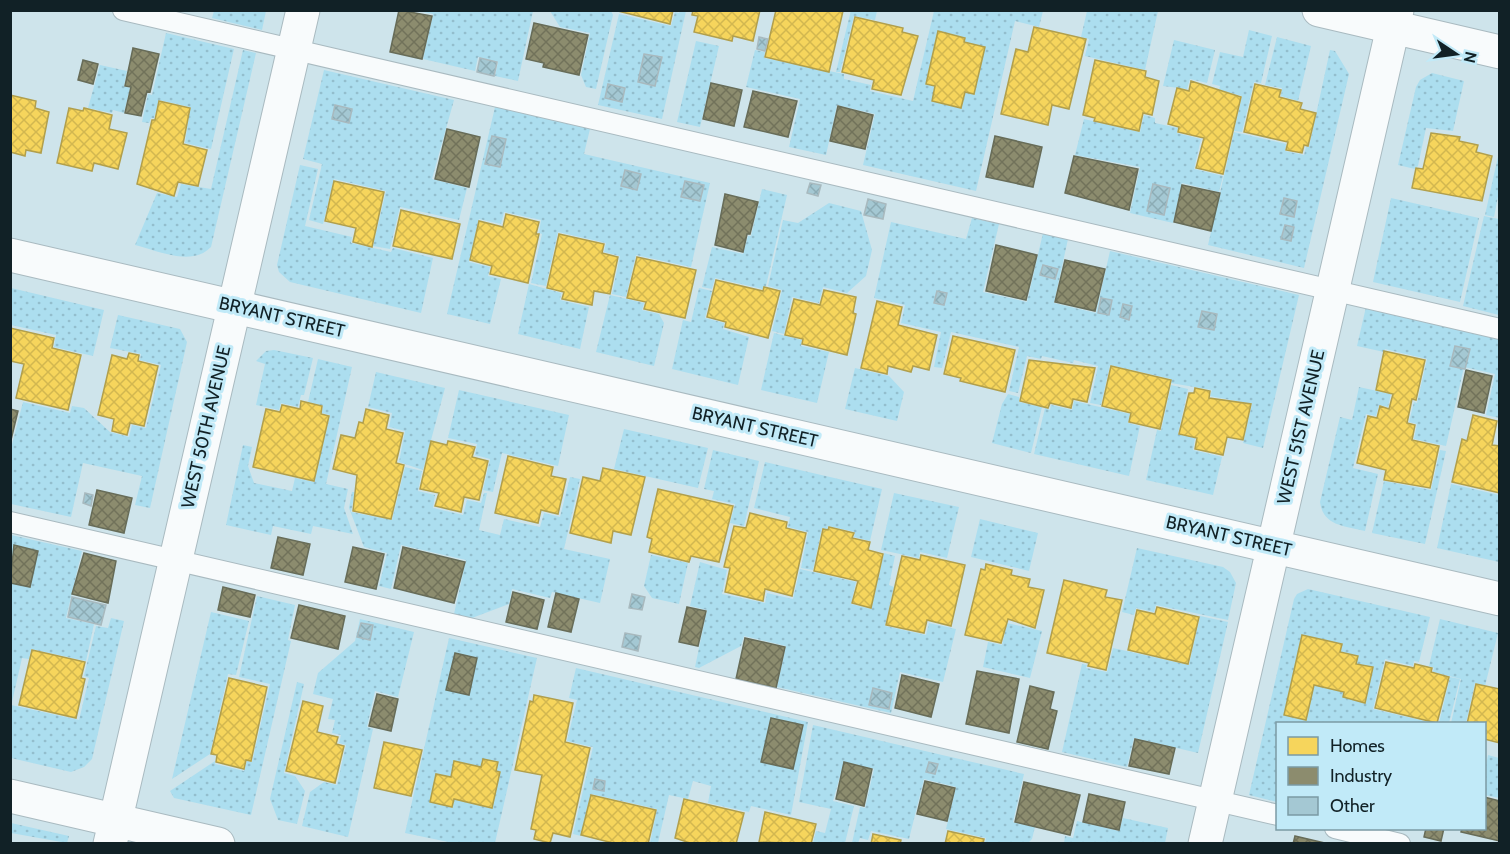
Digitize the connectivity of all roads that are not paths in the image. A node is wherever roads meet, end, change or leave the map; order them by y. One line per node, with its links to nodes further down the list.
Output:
1 (123, 10): 5 (lane)
2 (303, 10): 5 (street, WEST 50TH AVENUE)
3 (1319, 10): 4 (street)
4 (1395, 19): 6 (street); 8 (street, WEST 51ST AVENUE)
5 (294, 50): 8 (lane); 9 (street, WEST 50TH AVENUE)
6 (1500, 52)
7 (10, 255): 9 (street, BRYANT STREET)
8 (1332, 291): 10 (lane); 12 (street, WEST 51ST AVENUE)
9 (234, 306): 12 (street, BRYANT STREET); 13 (street, WEST 50TH AVENUE)
10 (1500, 329)
11 (10, 522): 13 (lane)
12 (1273, 547): 14 (street, BRYANT STREET); 16 (street, WEST 51ST AVENUE)
13 (175, 560): 16 (lane); 19 (street, WEST 50TH AVENUE)
14 (1500, 599)
15 (10, 796): 19 (street)
16 (1215, 801): 17 (lane); 21 (street, WEST 51ST AVENUE)
17 (1276, 815)
18 (1344, 830): 22 (lane)
19 (112, 832): 20 (street)
20 (218, 843)
21 (1205, 843)
22 (1400, 843)

